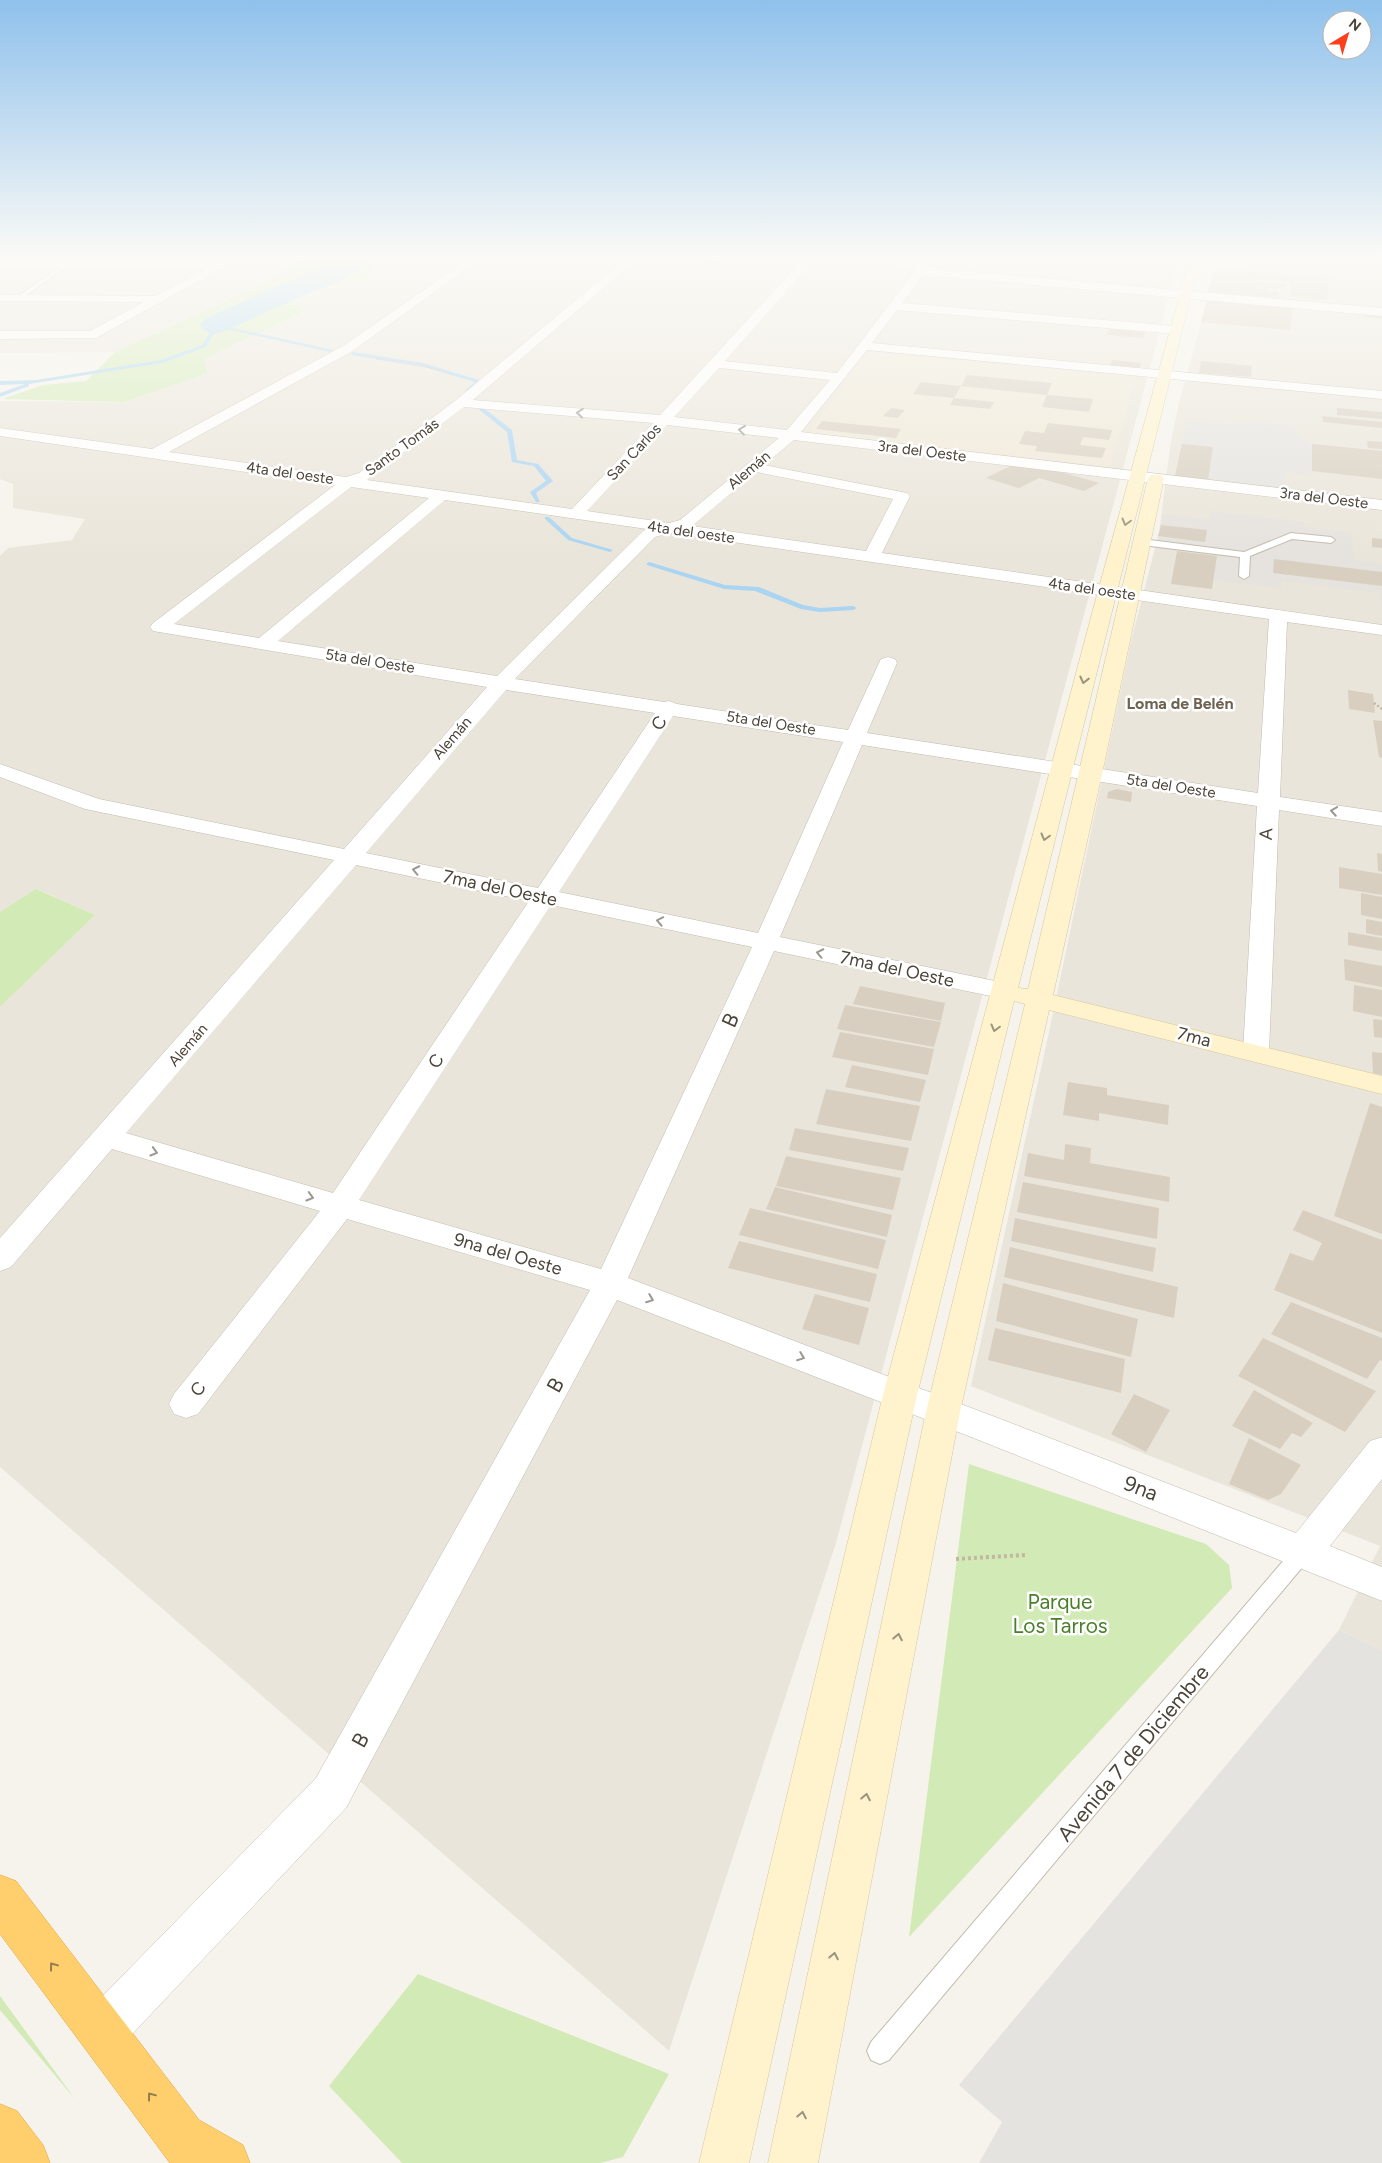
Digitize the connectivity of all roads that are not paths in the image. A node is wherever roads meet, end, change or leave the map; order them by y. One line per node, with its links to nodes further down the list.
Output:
1 (335, 356): 16 (street)
2 (517, 356): 12 (street, Santo Tomás)
3 (723, 356): 8 (street, San Carlos)
4 (857, 356): 10 (street, Alemán)
5 (974, 356): 9 (street)
6 (1173, 356): 9 (main road)
7 (1175, 356): 9 (main road)
8 (716, 364): 10 (street); 13 (street, San Carlos)
9 (1171, 374): 11 (street); 18 (main road)
10 (840, 377): 15 (street, Alemán)
11 (1382, 394)
12 (464, 401): 13 (street, 3ra del Oeste, one-way to 12); 19 (street, Santo Tomás)
13 (664, 420): 15 (street, 3ra del Oeste, one-way to 13); 22 (street, San Carlos)
14 (0, 432): 16 (street, 4ta del oeste)
15 (790, 436): 17 (street, Alemán); 18 (street, 3ra del Oeste)
16 (152, 455): 19 (street, 4ta del oeste)
17 (752, 467): 23 (street, Alemán); 27 (street)
18 (1147, 477): 21 (street, 3ra del Oeste); 25 (main road); 29 (main road, one-way to 29)
19 (349, 481): 20 (street, 4ta del oeste); 31 (street, Santo Tomás)
20 (442, 495): 22 (street, 4ta del oeste); 33 (street)
21 (1382, 505)
22 (575, 515): 23 (street, 4ta del oeste)
23 (667, 529): 27 (street, 4ta del oeste); 35 (street, Alemán)
24 (1331, 540): 26 (lane)
25 (1142, 542): 26 (lane); 29 (main road)
26 (1245, 555): 28 (lane)
27 (871, 558): 29 (street, 4ta del oeste)
28 (1244, 576)
29 (1118, 593): 30 (street, 4ta del oeste); 39 (main road)
30 (1278, 615): 32 (street, 4ta del oeste); 40 (street, A)
31 (159, 627): 33 (street, 5ta del Oeste)
32 (1382, 630)
33 (263, 644): 35 (street, 5ta del Oeste)
34 (888, 663): 37 (street, B)
35 (501, 683): 36 (street, 5ta del Oeste); 42 (street, Alemán)
36 (669, 707): 37 (street, 5ta del Oeste); 43 (street, C)
37 (855, 736): 39 (street, 5ta del Oeste); 44 (street, B)
38 (0, 770): 42 (street, 7ma del Oeste)
39 (1076, 771): 40 (street, 5ta del Oeste); 45 (main road, one-way to 45); 46 (main road)
40 (1268, 801): 41 (street, 5ta del Oeste, one-way to 40); 47 (street, A)
41 (1382, 819)
42 (350, 857): 43 (street, 7ma del Oeste, one-way to 42); 49 (street, Alemán)
43 (544, 897): 44 (street, 7ma del Oeste, one-way to 43); 50 (street, C)
44 (766, 942): 45 (street, 7ma del Oeste, one-way to 44); 52 (street, B)
45 (1005, 991): 46 (main road, 7ma); 53 (main road, one-way to 53)
46 (1039, 998): 47 (main road, 7ma); 55 (main road)
47 (1256, 1052): 48 (main road, 7ma)
48 (1382, 1085)
49 (107, 1138): 50 (street, 9na del Oeste, one-way to 50); 51 (street, Alemán)
50 (340, 1206): 52 (street, 9na del Oeste); 54 (street, C)
51 (0, 1259)
52 (610, 1284): 53 (street, 9na del Oeste, one-way to 53); 60 (street, B)
53 (900, 1395): 55 (street, 9na); 66 (main road)
54 (186, 1404)
55 (943, 1412): 57 (street, 9na); 67 (main road, one-way to 55)
56 (1382, 1452): 57 (street, Avenida 7 de Diciembre)
57 (1303, 1552): 58 (street, 9na); 61 (lane, Avenida 7 de Diciembre)
58 (1382, 1584)
59 (0, 1897): 60 (highway, one-way to 59)
60 (102, 2030): 63 (highway, one-way to 60)
61 (880, 2051)
62 (0, 2128): 64 (highway)
63 (190, 2149): 65 (highway)
64 (25, 2163)
65 (225, 2163)
66 (724, 2163)
67 (793, 2163)

